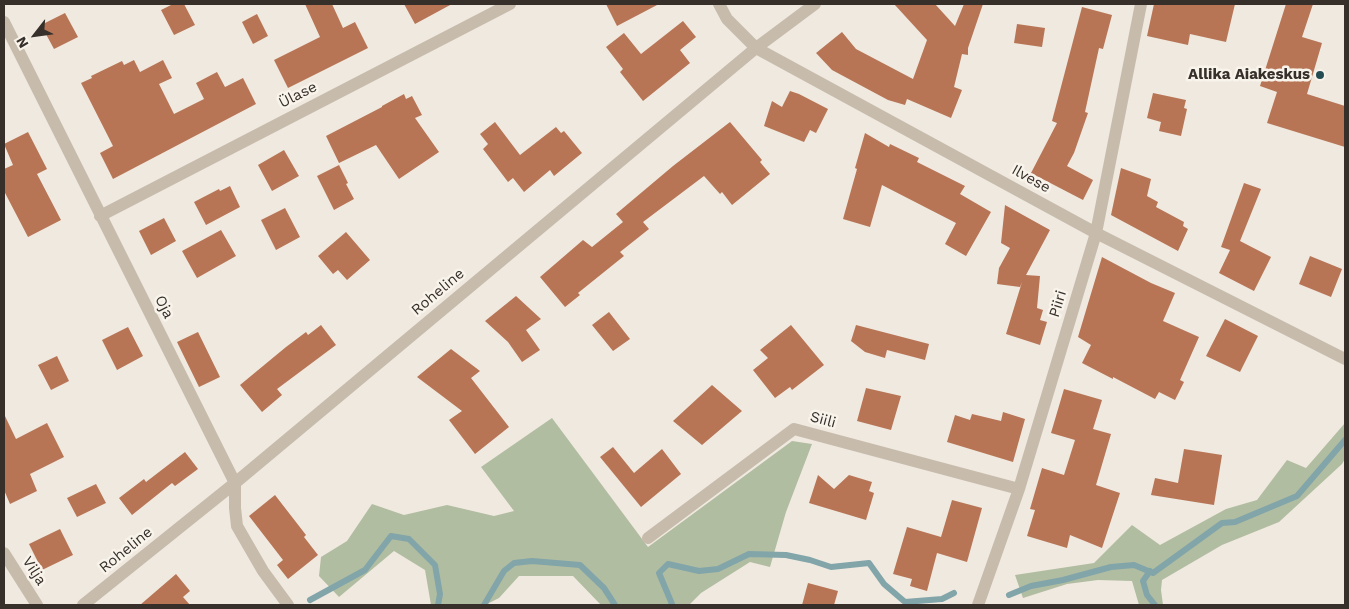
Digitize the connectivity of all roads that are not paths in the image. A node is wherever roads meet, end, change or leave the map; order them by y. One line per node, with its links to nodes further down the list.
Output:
1 (510, 4): 7 (street, Ülase)
2 (719, 4): 6 (street, Ilvese)
3 (815, 4): 6 (street, Roheline)
4 (1141, 4): 8 (street, Piiri)
5 (4, 22): 7 (street, Oja)
6 (756, 48): 8 (street, Ilvese); 10 (street, Roheline)
7 (100, 216): 10 (street, Oja)
8 (1096, 233): 9 (street, Ilvese); 11 (street, Piiri)
9 (1345, 359)
10 (235, 483): 15 (street, Roheline); 16 (street, Oja)
11 (1019, 489): 12 (street, Siili); 17 (street, Piiri)
12 (648, 538)
13 (4, 553): 14 (street, Vilja)
14 (37, 605)
15 (83, 605)
16 (288, 605)
17 (978, 605)

